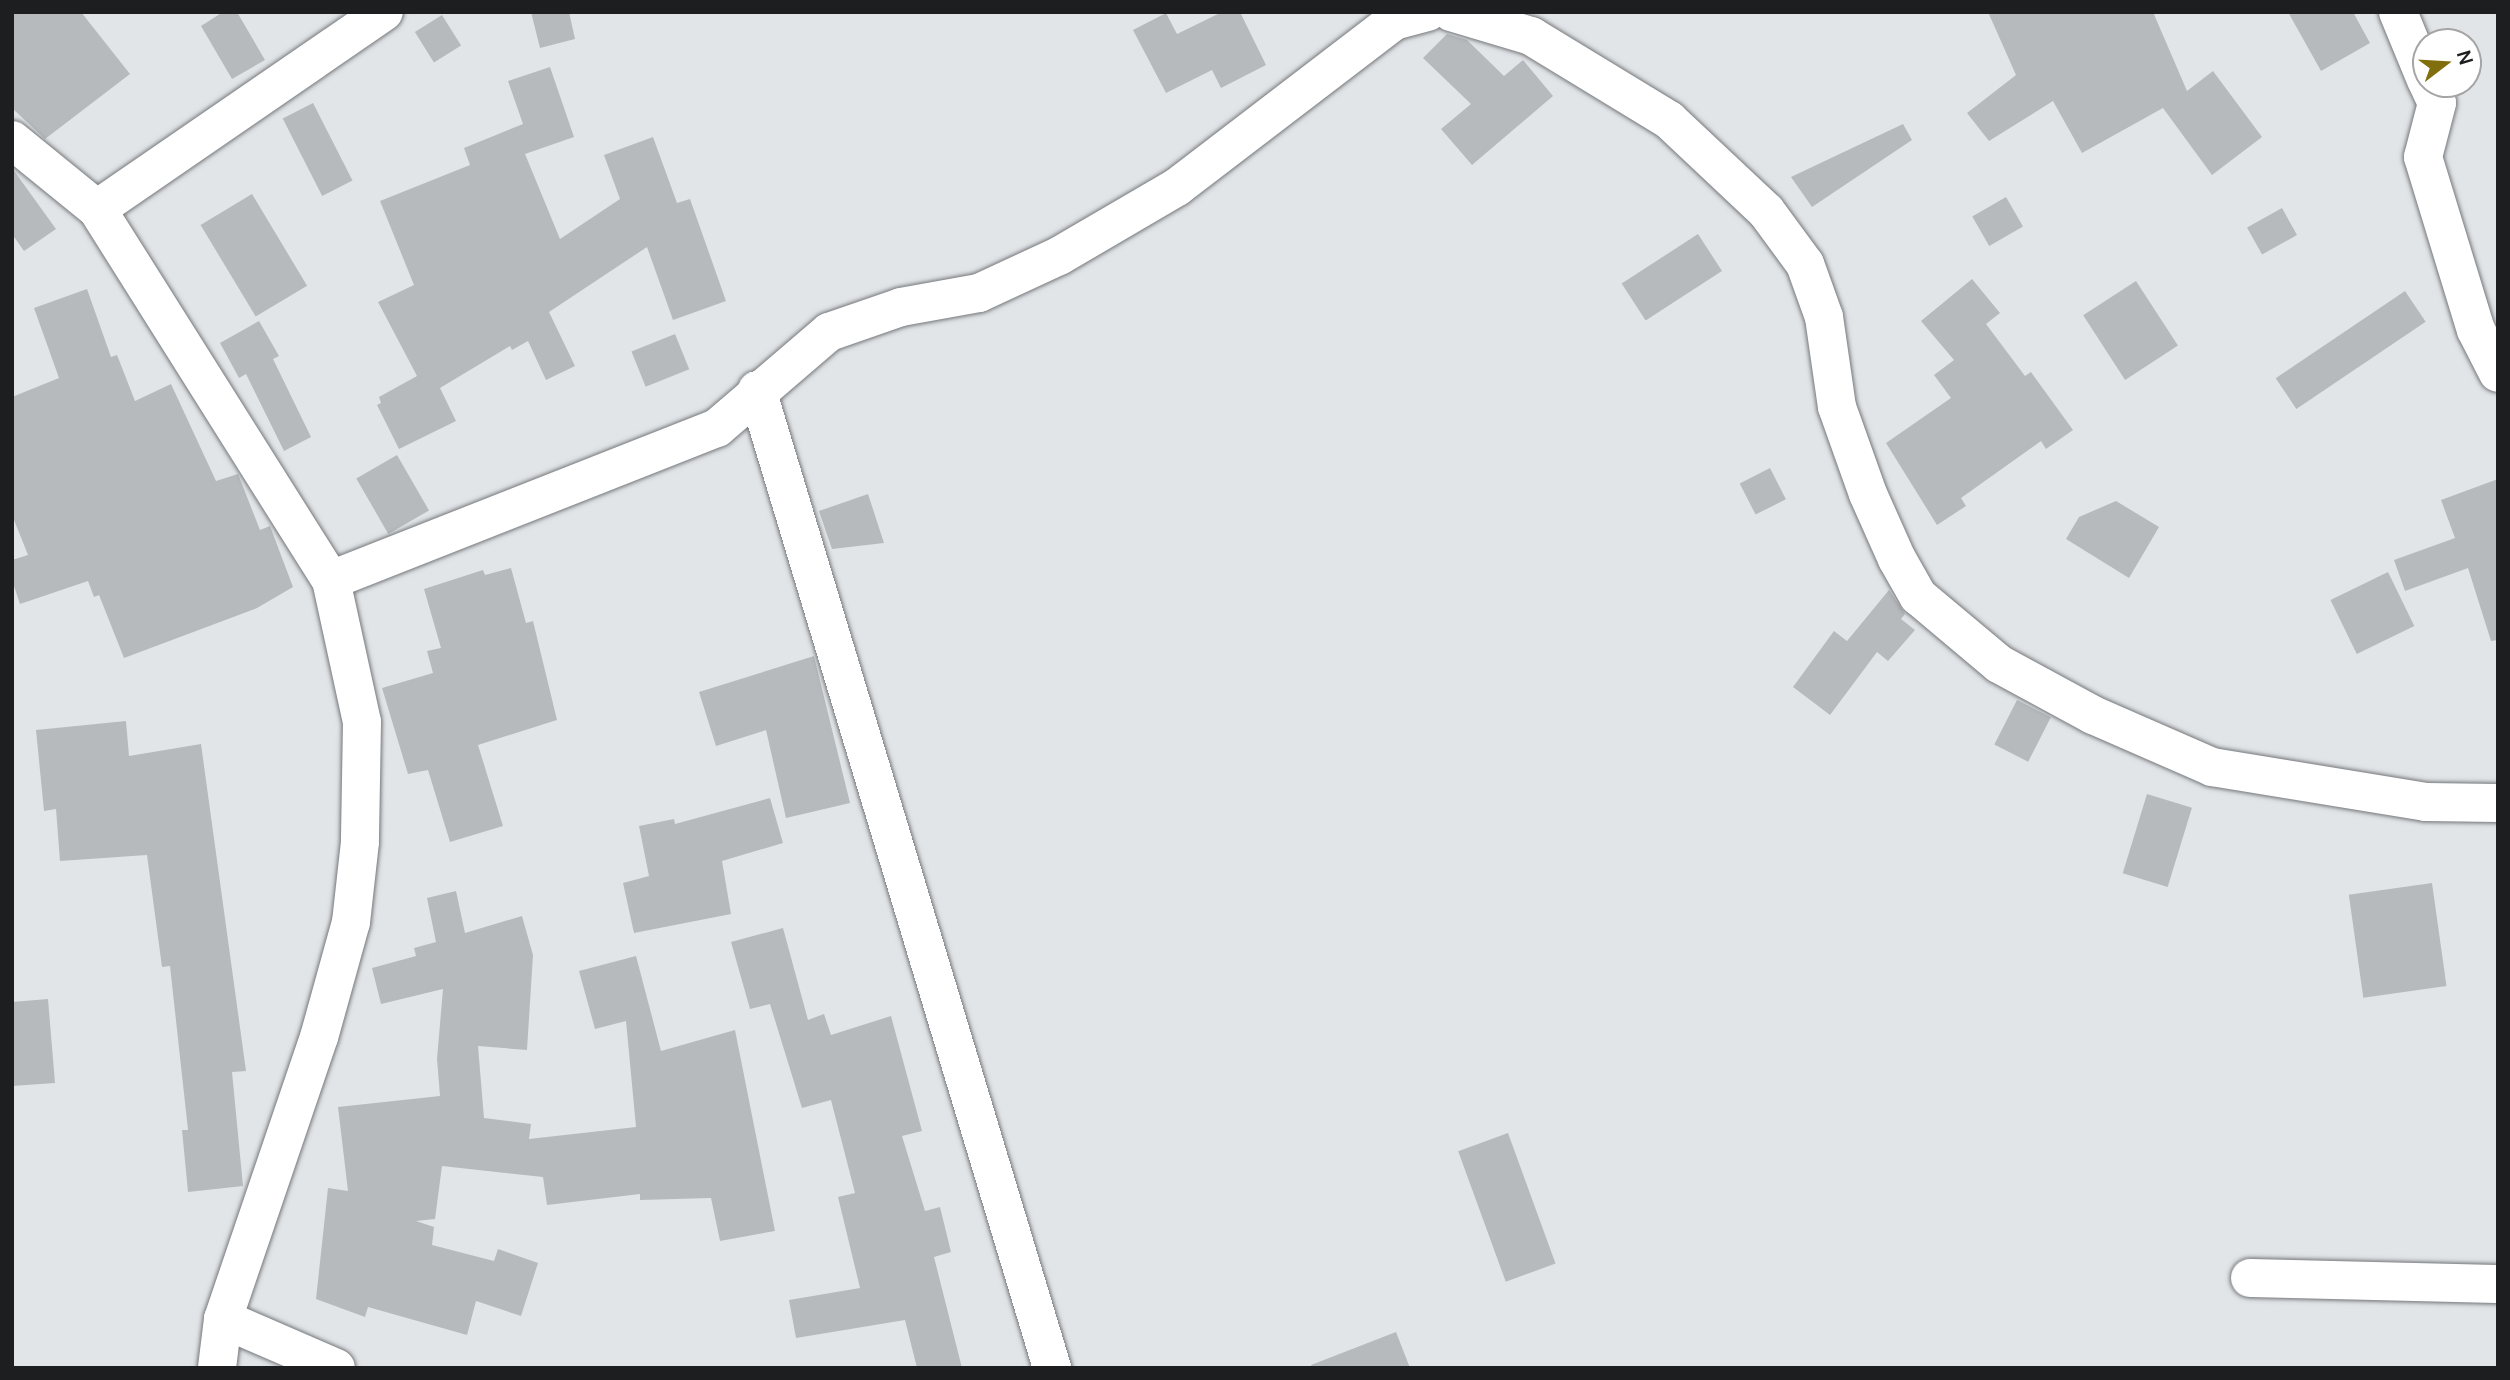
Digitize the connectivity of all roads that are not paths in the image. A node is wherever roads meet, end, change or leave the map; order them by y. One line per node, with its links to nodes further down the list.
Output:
1 (384, 12): 8 (street)
2 (1451, 12): 12 (street)
3 (2398, 12): 5 (street)
4 (1406, 15): 10 (street)
5 (2412, 46)
6 (2435, 98): 9 (street)
7 (12, 140): 8 (street)
8 (97, 209): 11 (street)
9 (2498, 373)
10 (757, 390): 11 (street); 18 (street)
11 (331, 580): 15 (street)
12 (2498, 803)
13 (2250, 1278): 14 (street)
14 (2498, 1284)
15 (223, 1319): 16 (street); 17 (street)
16 (217, 1368)
17 (336, 1368)
18 (1052, 1368)

